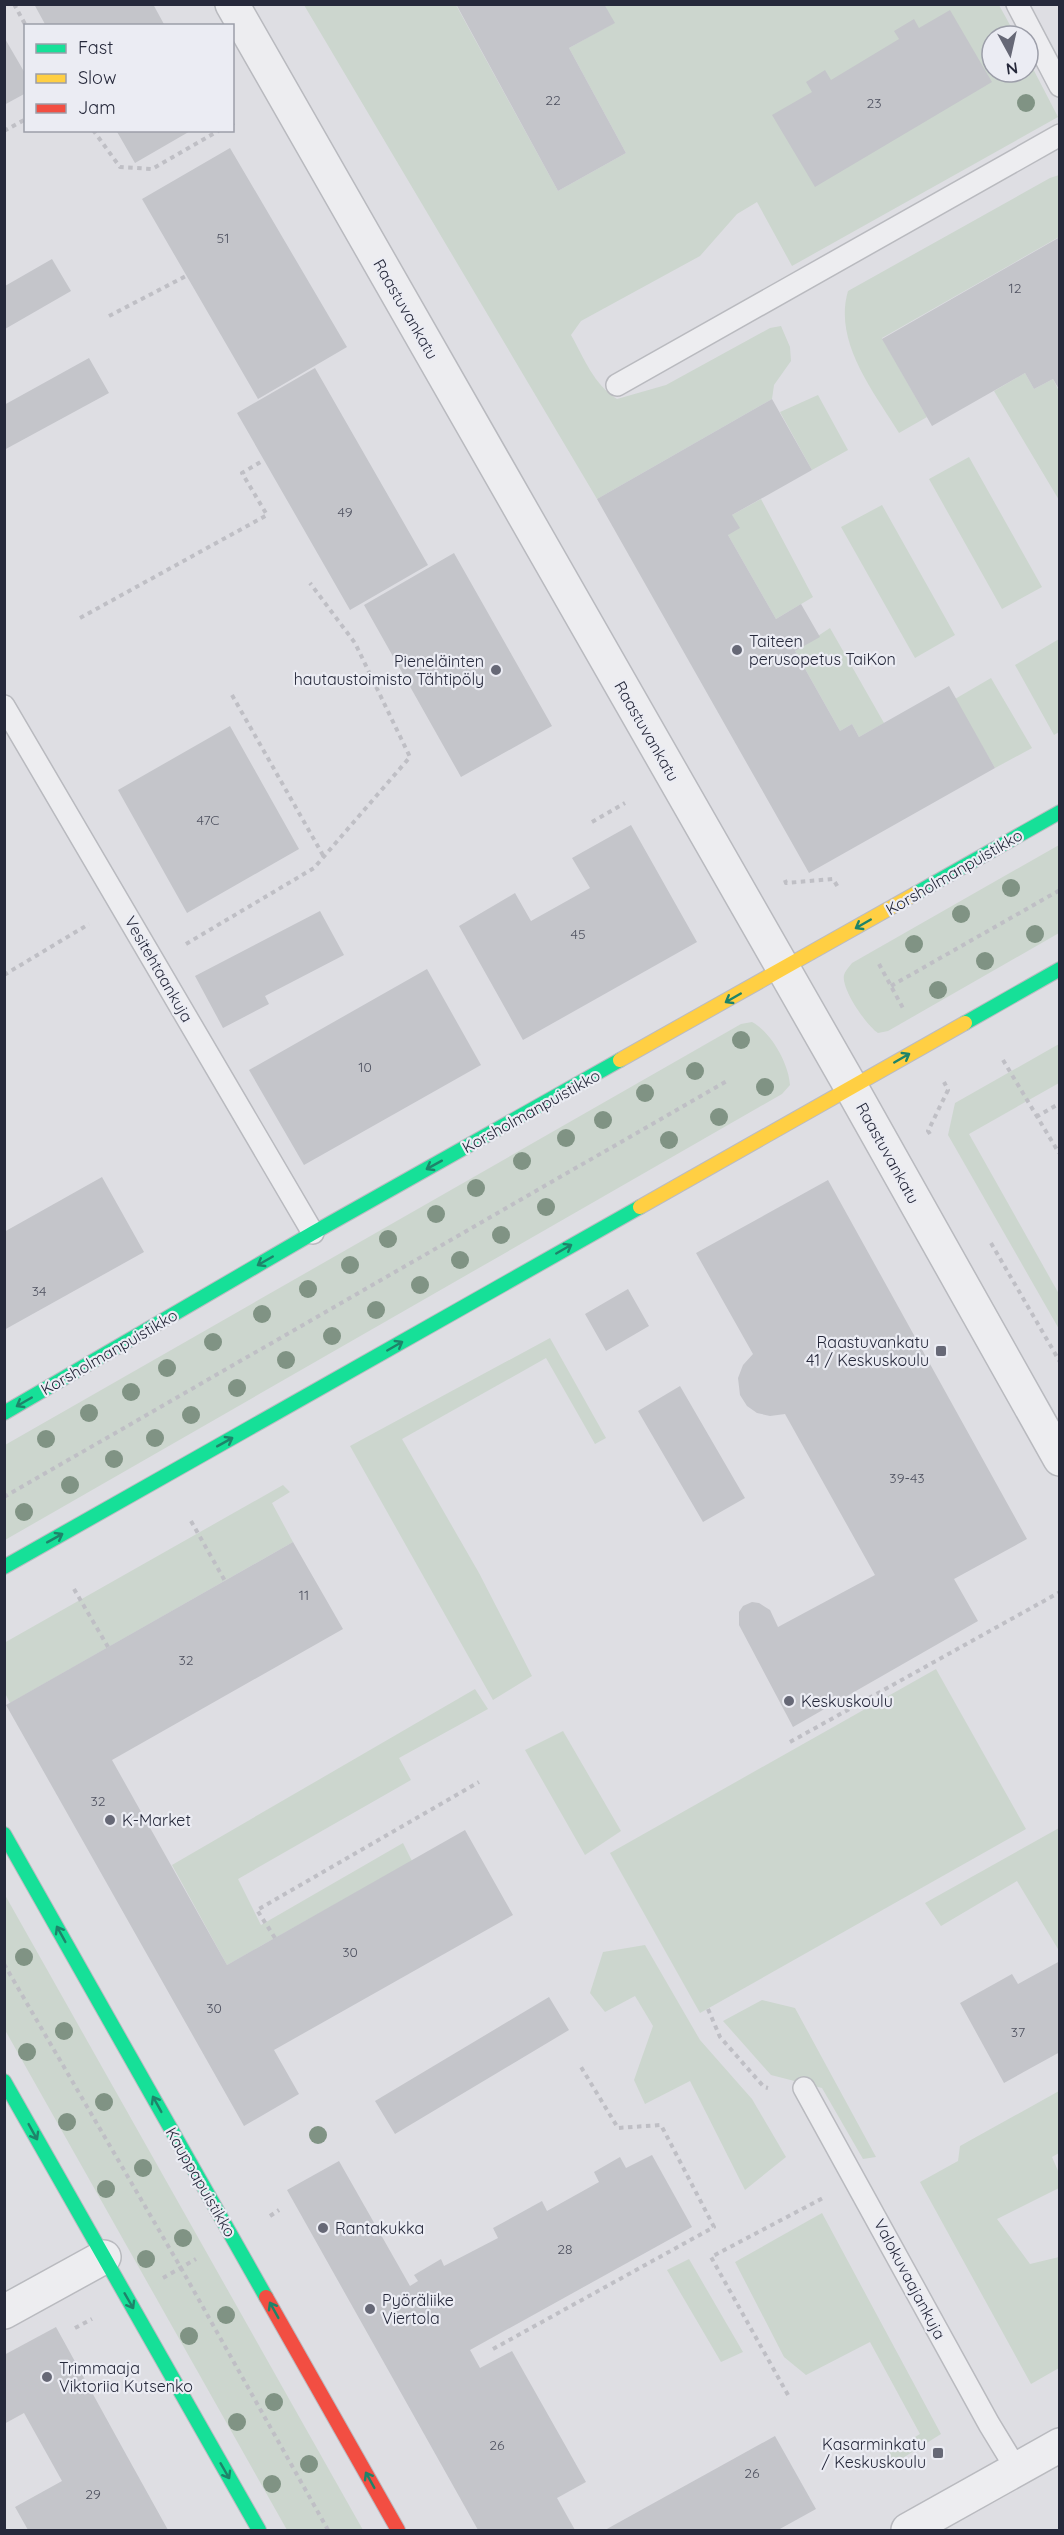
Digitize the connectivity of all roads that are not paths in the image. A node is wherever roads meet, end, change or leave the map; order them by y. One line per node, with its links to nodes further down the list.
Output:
1 (232, 4): 8 (street, Raastuvankatu)
2 (1017, 4): 3 (lane)
3 (1059, 86)
4 (1059, 135): 5 (lane)
5 (617, 385)
6 (4, 705): 11 (lane, Vesitehtaankuja)
7 (1059, 812): 8 (main road, Korsholmanpuistikko, one-way to 8)
8 (783, 969): 10 (street, Raastuvankatu); 11 (main road, Korsholmanpuistikko, one-way to 11)
9 (1059, 969): 10 (main road, one-way to 9)
10 (851, 1087): 13 (street, Raastuvankatu); 14 (main road, one-way to 10)
11 (313, 1233): 12 (main road, Korsholmanpuistikko, one-way to 12)
12 (4, 1413)
13 (1059, 1459)
14 (4, 1567)
15 (4, 1834): 23 (main road, Kauppapuistikko, one-way to 15)
16 (4, 2081): 18 (main road, one-way to 18)
17 (808, 2095): 21 (lane, Valokuvaajankuja)
18 (104, 2257): 19 (street); 22 (main road, one-way to 22)
19 (4, 2312)
20 (1059, 2445): 21 (street)
21 (1017, 2469): 24 (street)
22 (259, 2530)
23 (398, 2530)
24 (908, 2530)

